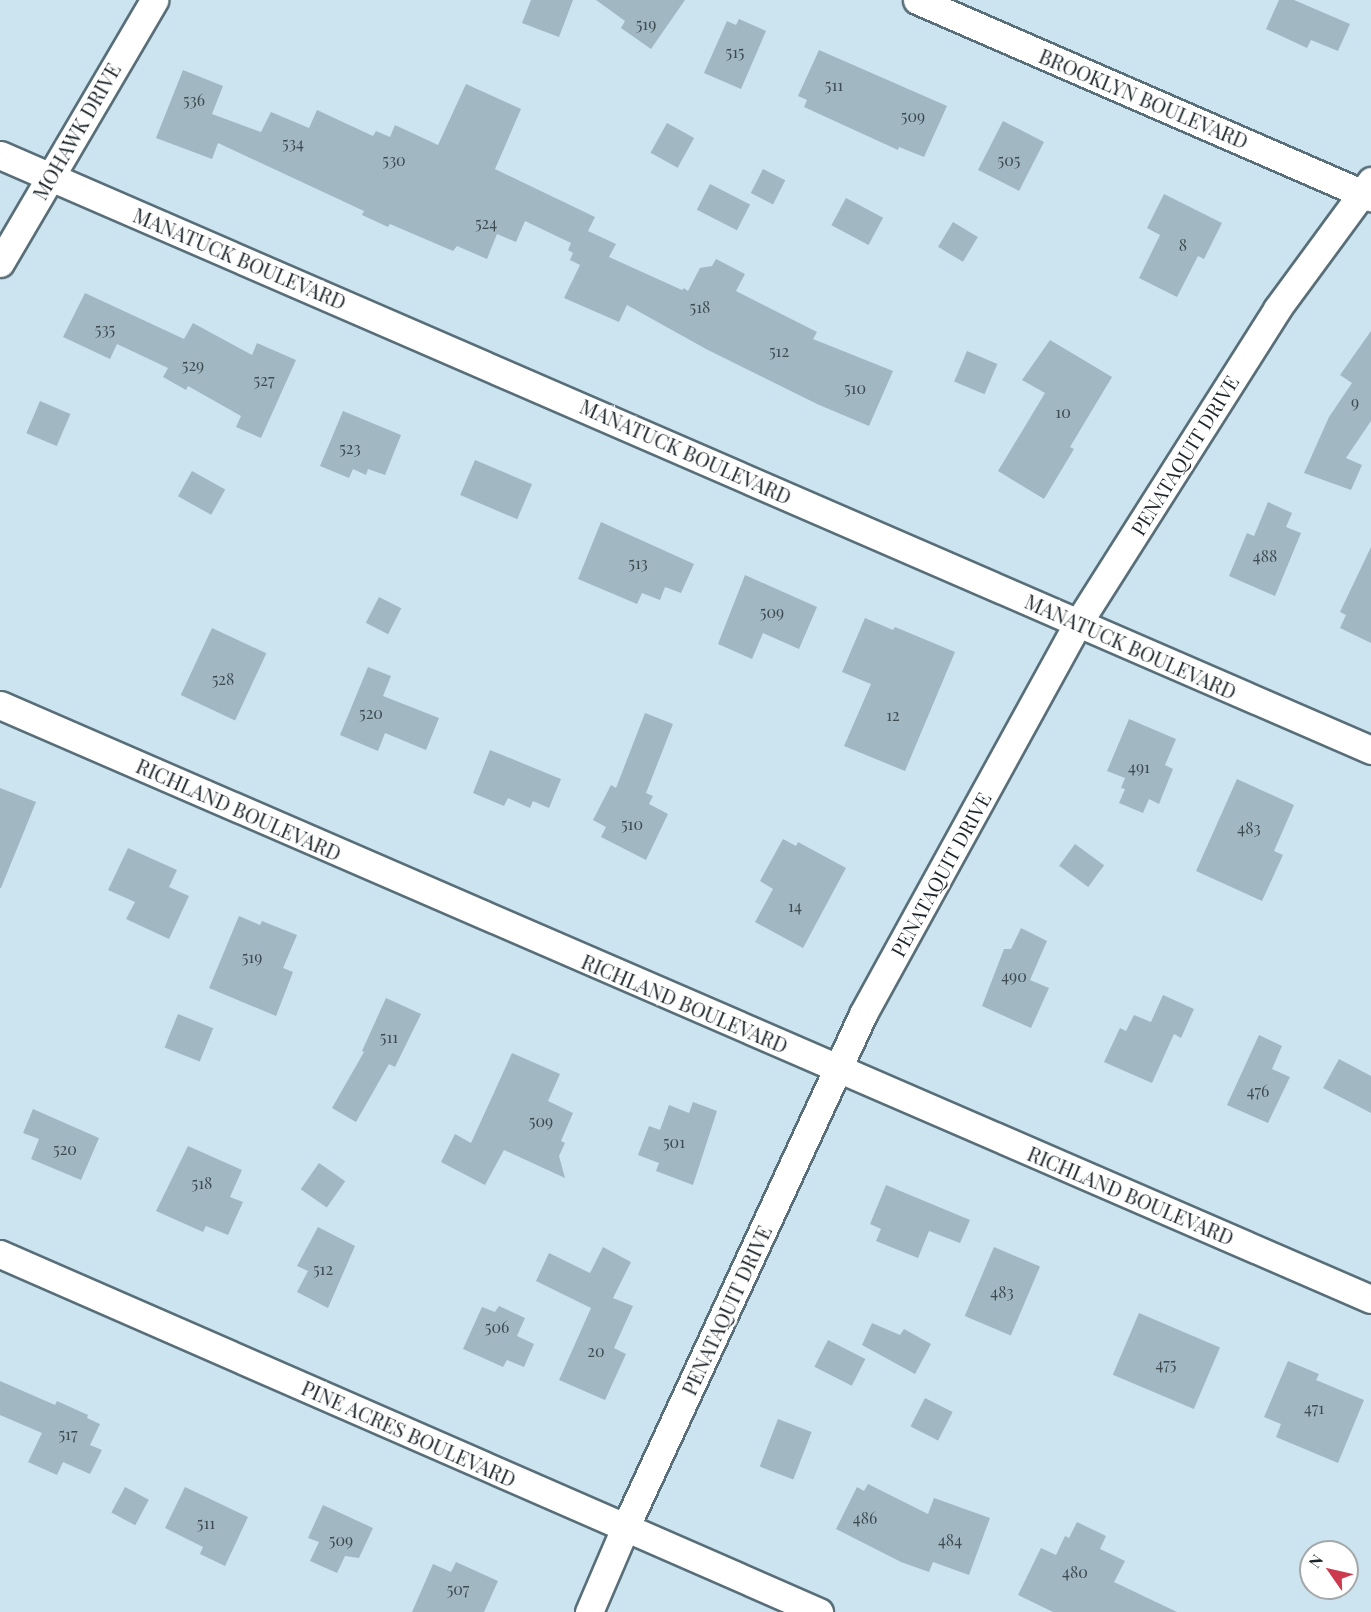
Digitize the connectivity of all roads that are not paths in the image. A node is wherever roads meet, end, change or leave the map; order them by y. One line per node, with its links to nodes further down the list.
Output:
1 (154, 0): 4 (street, MOHAWK DRIVE)
2 (917, 0): 5 (street, BROOKLYN BOULEVARD)
3 (0, 154): 4 (street, MANATUCK BOULEVARD)
4 (49, 176): 6 (street, MOHAWK DRIVE); 7 (street, MANATUCK BOULEVARD)
5 (1368, 190): 7 (street, PENATAQUIT DRIVE)
6 (0, 263)
7 (1078, 622): 9 (street, MANATUCK BOULEVARD); 10 (street, PENATAQUIT DRIVE)
8 (0, 705): 10 (street, RICHLAND BOULEVARD)
9 (1371, 750)
10 (838, 1069): 12 (street, RICHLAND BOULEVARD); 13 (street, PENATAQUIT DRIVE)
11 (0, 1254): 13 (street, PINE ACRES BOULEVARD)
12 (1371, 1299)
13 (625, 1528): 14 (street, PENATAQUIT DRIVE); 15 (street, PINE ACRES BOULEVARD)
14 (589, 1612)
15 (819, 1612)

